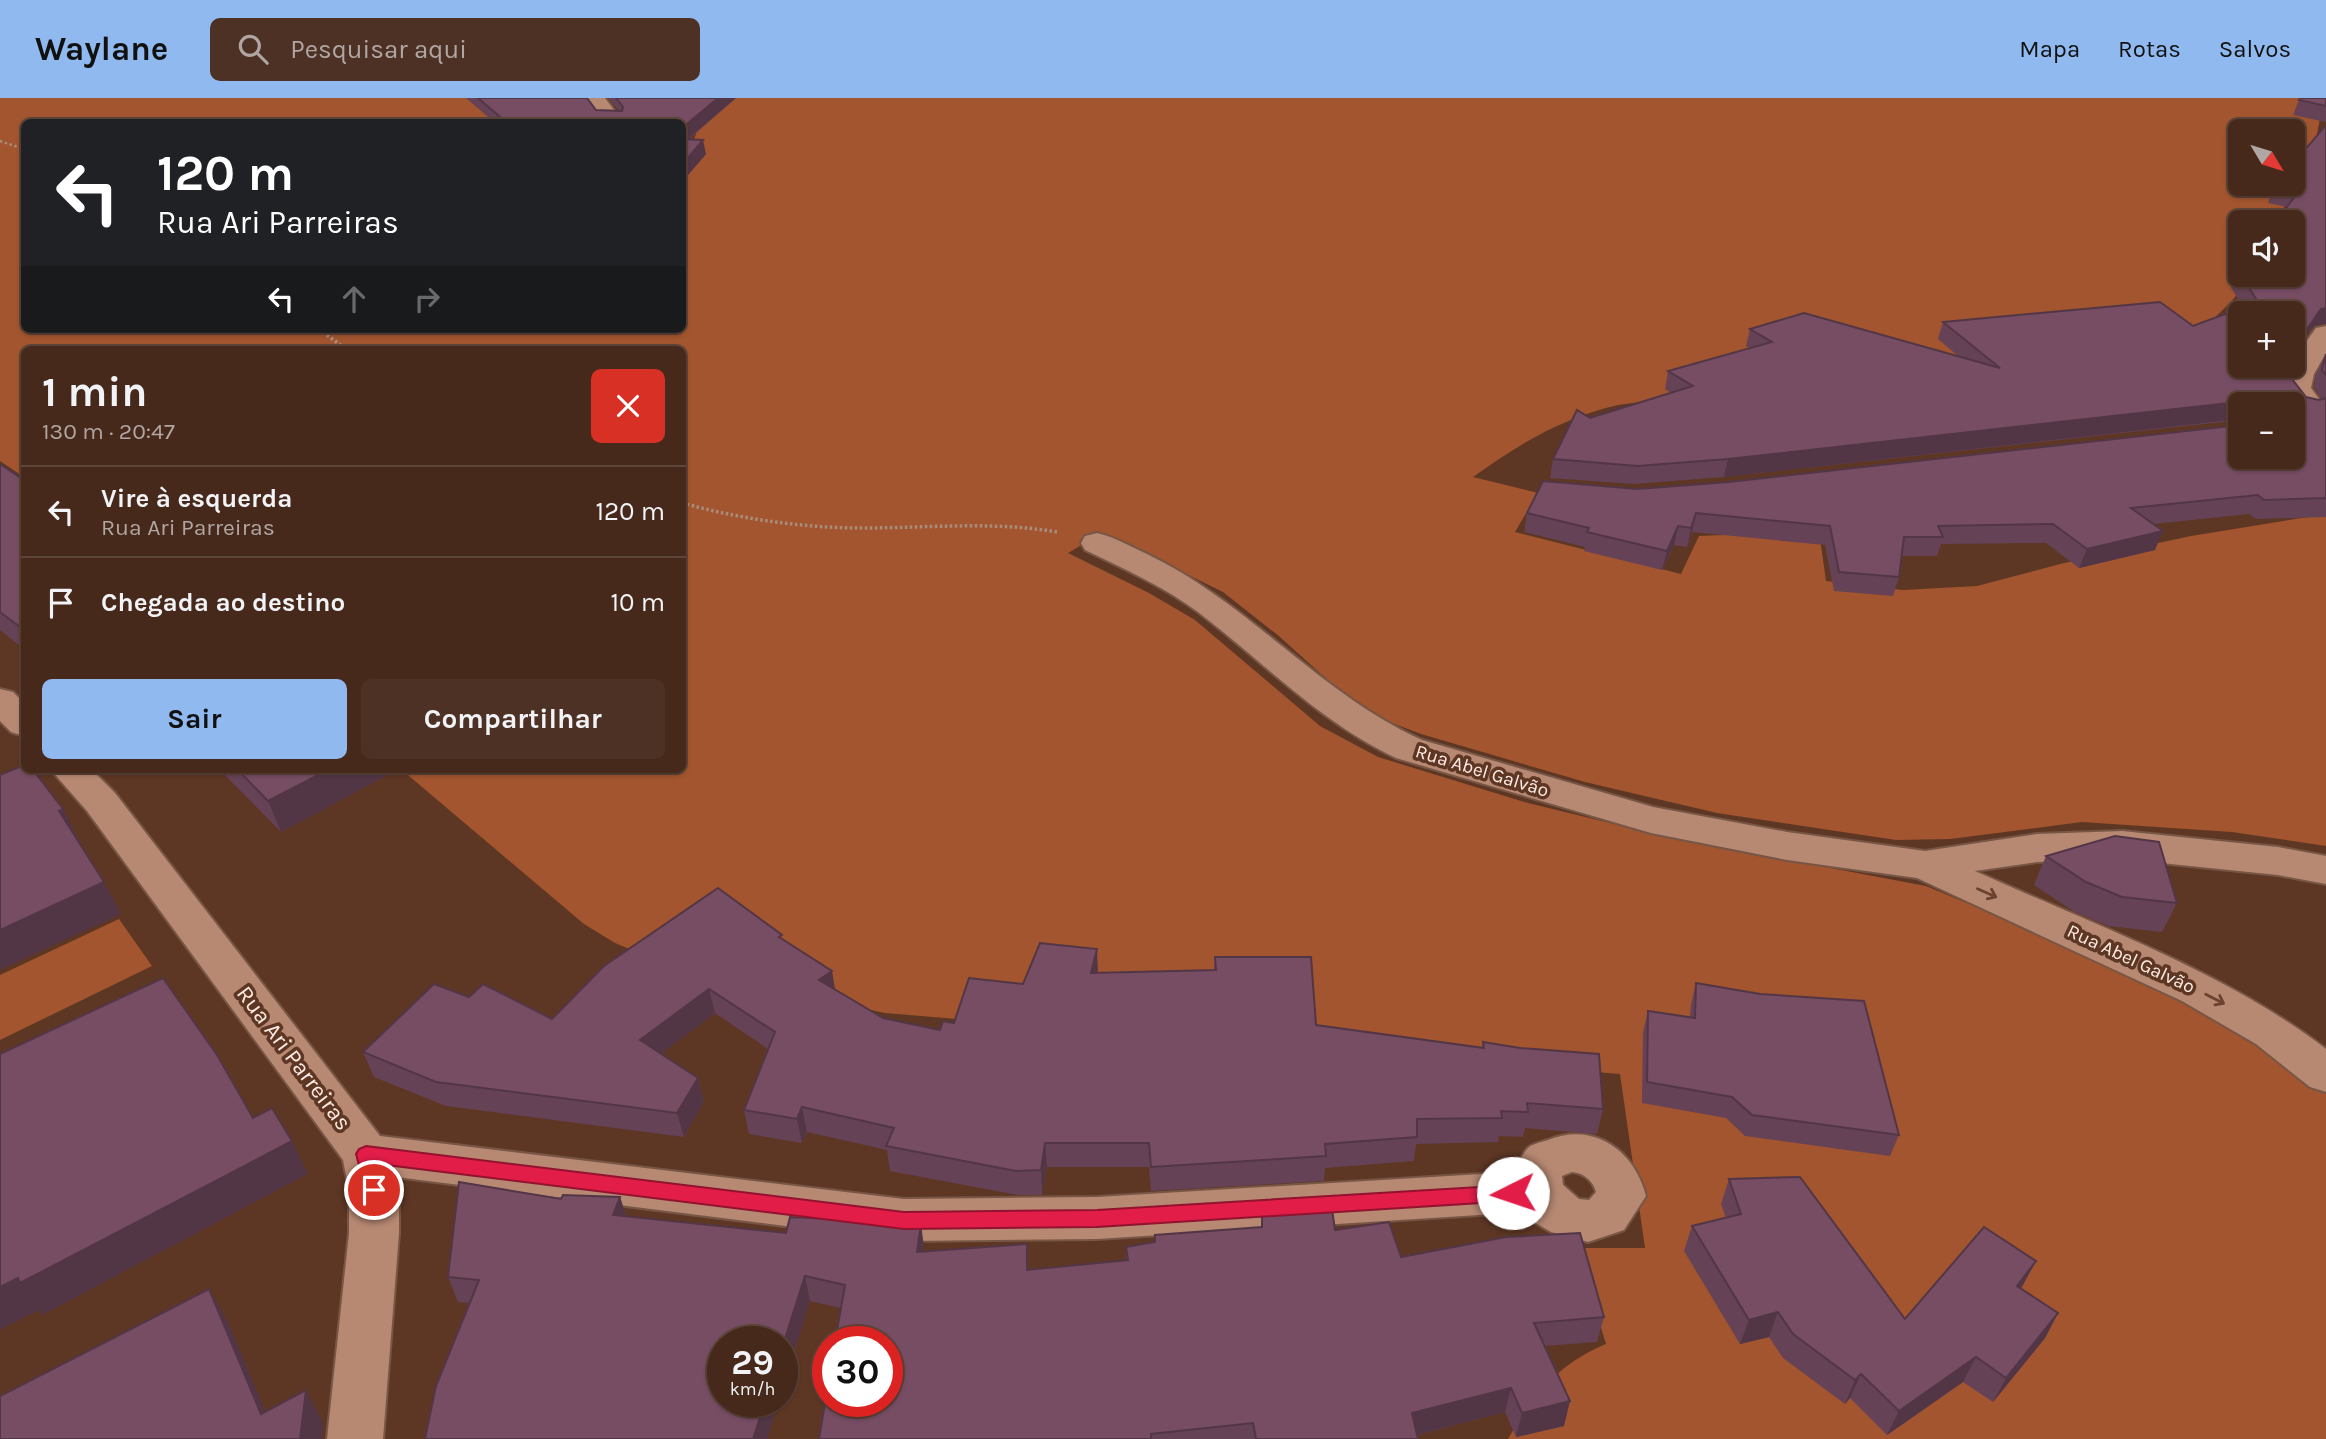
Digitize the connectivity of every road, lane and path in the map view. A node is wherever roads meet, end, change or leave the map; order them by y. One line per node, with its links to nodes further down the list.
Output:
1 (593, 98): 2 (street)
2 (611, 119)
3 (0, 141): 4 (path)
4 (21, 148)
5 (324, 333): 7 (path)
6 (2326, 334): 8 (street)
7 (342, 346)
8 (2309, 414)
9 (686, 504): 10 (path)
10 (1097, 543): 14 (street, Rua Abel Galvão)
11 (0, 700): 12 (street)
12 (21, 721)
13 (73, 773): 17 (street, Rua Ari Parreiras)
14 (1925, 865): 15 (street, Rua Abel Galvão); 16 (street, Rua Abel Galvão, one-way to 16)
15 (2326, 870)
16 (2326, 1074)
17 (366, 1154): 18 (street); 19 (street, Rua Ari Parreiras)
18 (1538, 1191)
19 (355, 1439)

